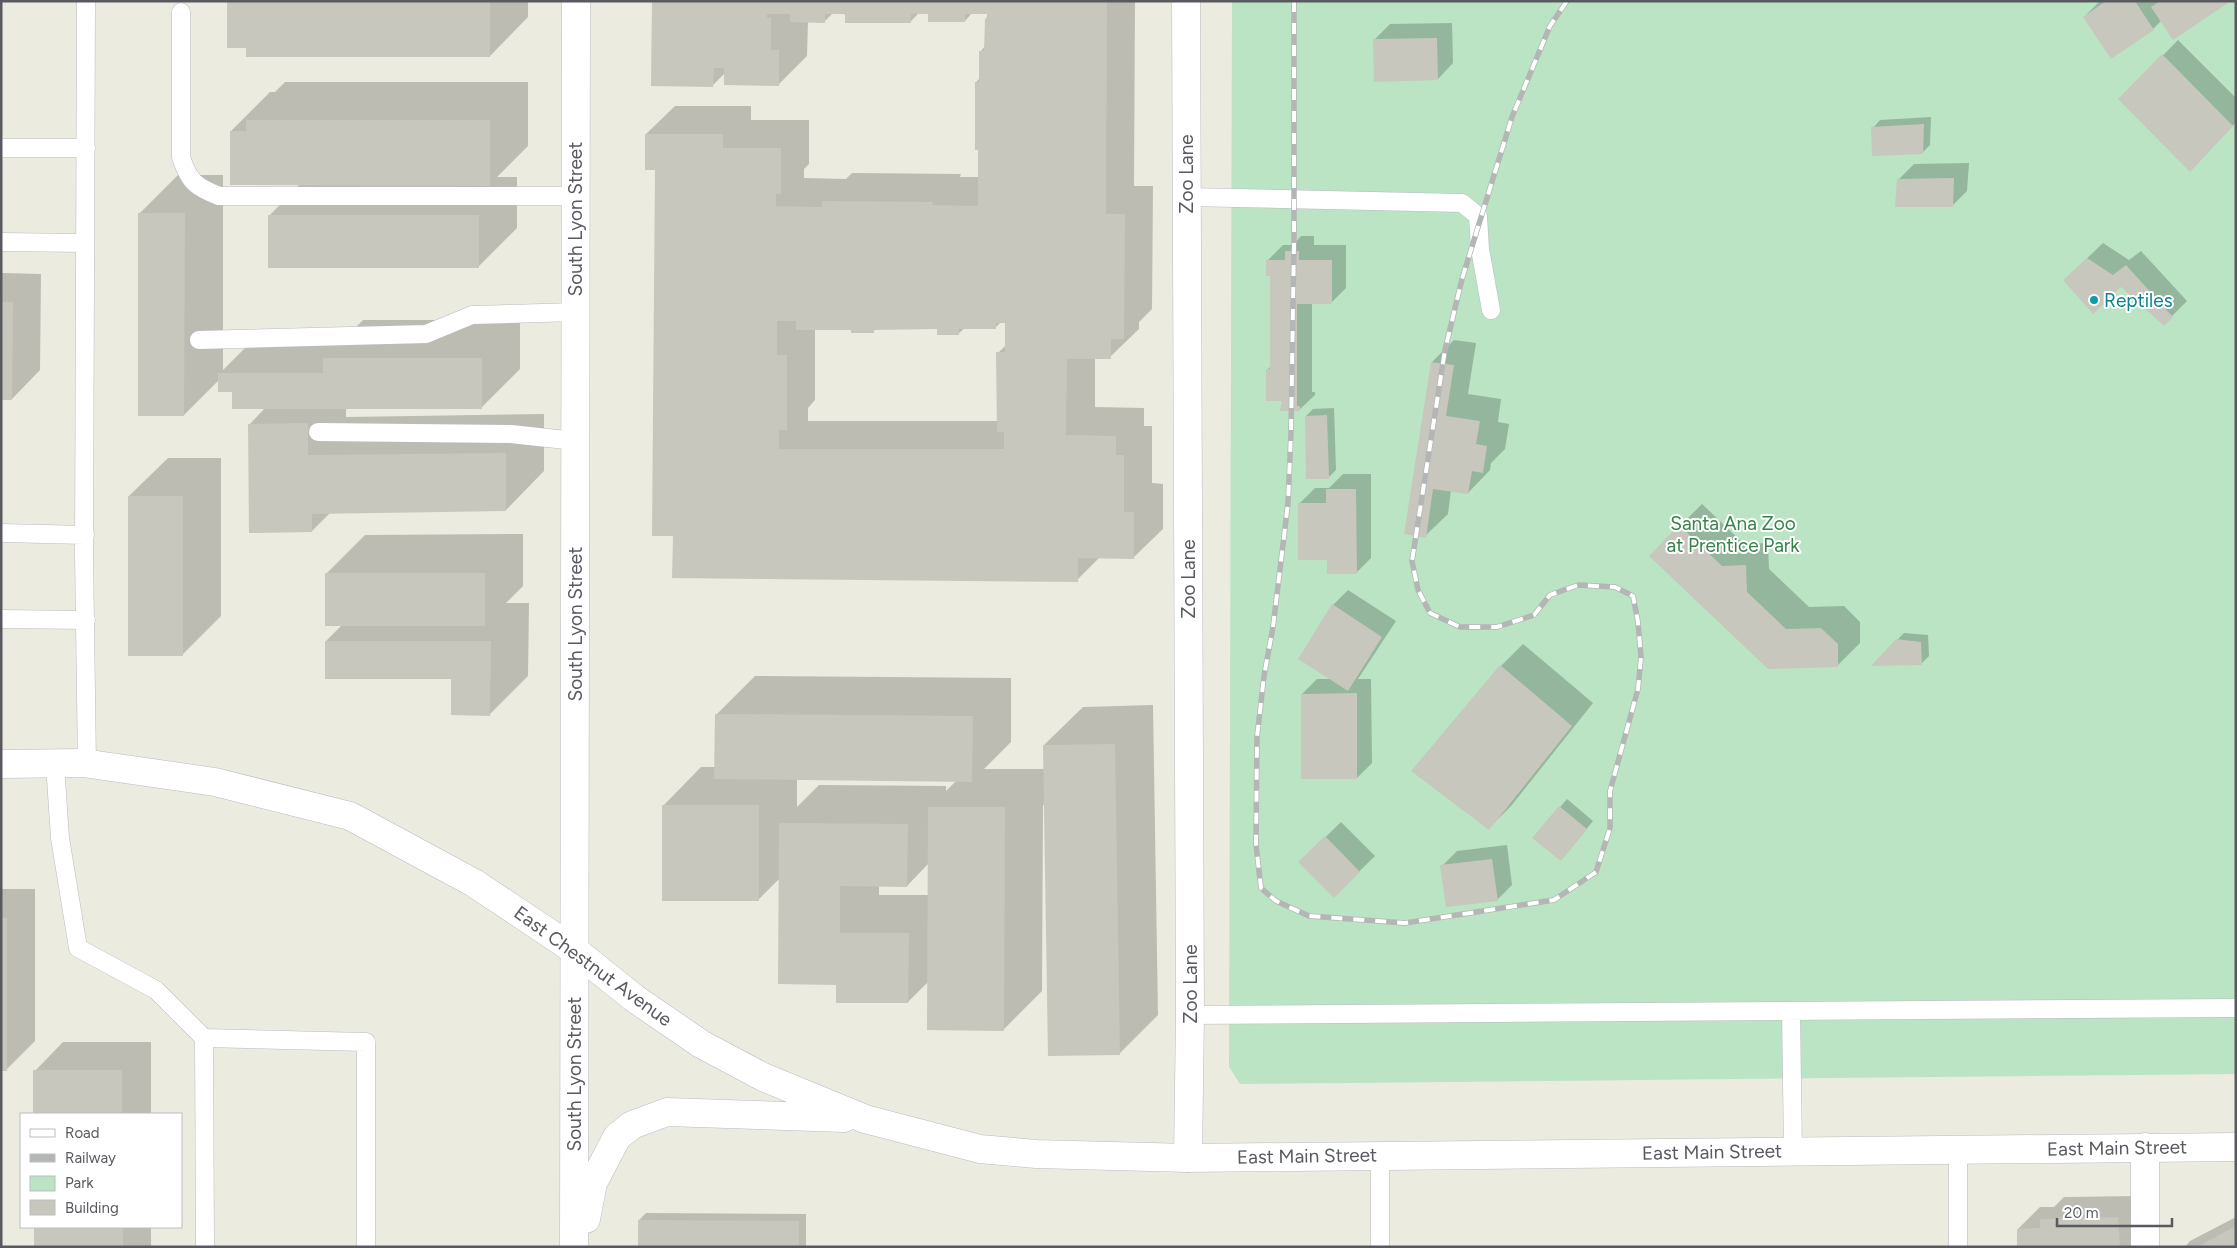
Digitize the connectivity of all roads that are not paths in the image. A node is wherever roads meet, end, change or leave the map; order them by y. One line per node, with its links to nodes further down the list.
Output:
1 (86, 1): 6 (lane)
2 (576, 1): 7 (street, South Lyon Street)
3 (1186, 1): 8 (street, Zoo Lane)
4 (181, 12): 7 (lane)
5 (1, 148): 6 (lane)
6 (86, 148): 10 (lane)
7 (576, 196): 12 (street, South Lyon Street)
8 (1186, 197): 11 (lane); 26 (street, Zoo Lane)
9 (1, 242): 10 (lane)
10 (85, 243): 17 (lane)
11 (1491, 310)
12 (575, 312): 13 (lane); 15 (street, South Lyon Street)
13 (199, 340)
14 (318, 432): 15 (lane)
15 (575, 441): 23 (street, South Lyon Street)
16 (1, 533): 17 (lane)
17 (85, 534): 19 (lane)
18 (1, 619): 19 (lane)
19 (86, 620): 22 (lane)
20 (1, 764): 21 (street, East Chestnut Avenue)
21 (55, 764): 22 (street, East Chestnut Avenue); 27 (lane)
22 (87, 764): 23 (street, East Chestnut Avenue)
23 (574, 949): 28 (street, East Chestnut Avenue); 37 (street, South Lyon Street)
24 (2236, 1008): 25 (lane)
25 (1791, 1012): 26 (lane); 32 (lane)
26 (1190, 1015): 34 (street, Zoo Lane)
27 (204, 1038): 35 (lane); 36 (lane)
28 (865, 1119): 34 (street, East Chestnut Avenue); 38 (street)
29 (2236, 1147): 30 (street, East Main Street)
30 (2145, 1148): 31 (street, East Main Street); 41 (street)
31 (1958, 1149): 32 (street, East Main Street); 40 (lane)
32 (1793, 1151): 33 (street, East Main Street)
33 (1380, 1156): 34 (street, East Main Street); 39 (lane)
34 (1188, 1158)
35 (205, 1247)
36 (366, 1247)
37 (574, 1247)
38 (580, 1247)
39 (1380, 1247)
40 (1958, 1247)
41 (2146, 1247)

